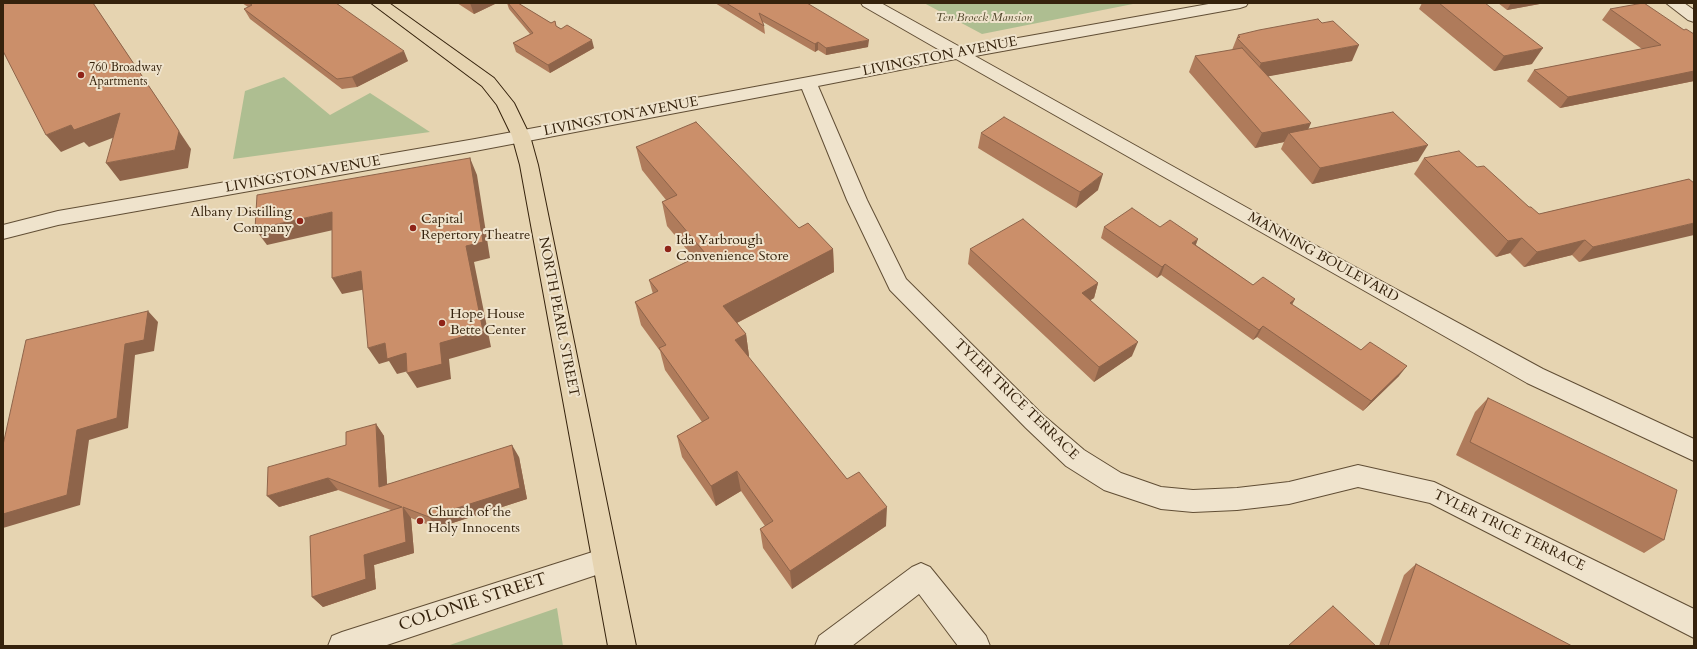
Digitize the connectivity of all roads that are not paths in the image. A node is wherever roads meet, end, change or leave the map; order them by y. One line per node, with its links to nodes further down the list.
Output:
1 (379, 3): 8 (main road, NORTH PEARL STREET)
2 (869, 3): 6 (street, MANNING BOULEVARD)
3 (1240, 3): 6 (street, LIVINGSTON AVENUE)
4 (1674, 3): 5 (street)
5 (1694, 17)
6 (958, 54): 7 (street, LIVINGSTON AVENUE); 10 (street, MANNING BOULEVARD)
7 (808, 82): 8 (street, LIVINGSTON AVENUE); 12 (street, TYLER TRICE TERRACE)
8 (521, 136): 9 (street, LIVINGSTON AVENUE); 11 (main road, NORTH PEARL STREET)
9 (3, 232)
10 (1694, 450)
11 (605, 560): 13 (street, COLONIE STREET); 14 (main road, NORTH PEARL STREET)
12 (1694, 624)
13 (342, 646)
14 (622, 646)
15 (829, 646): 16 (street)
16 (976, 646)

